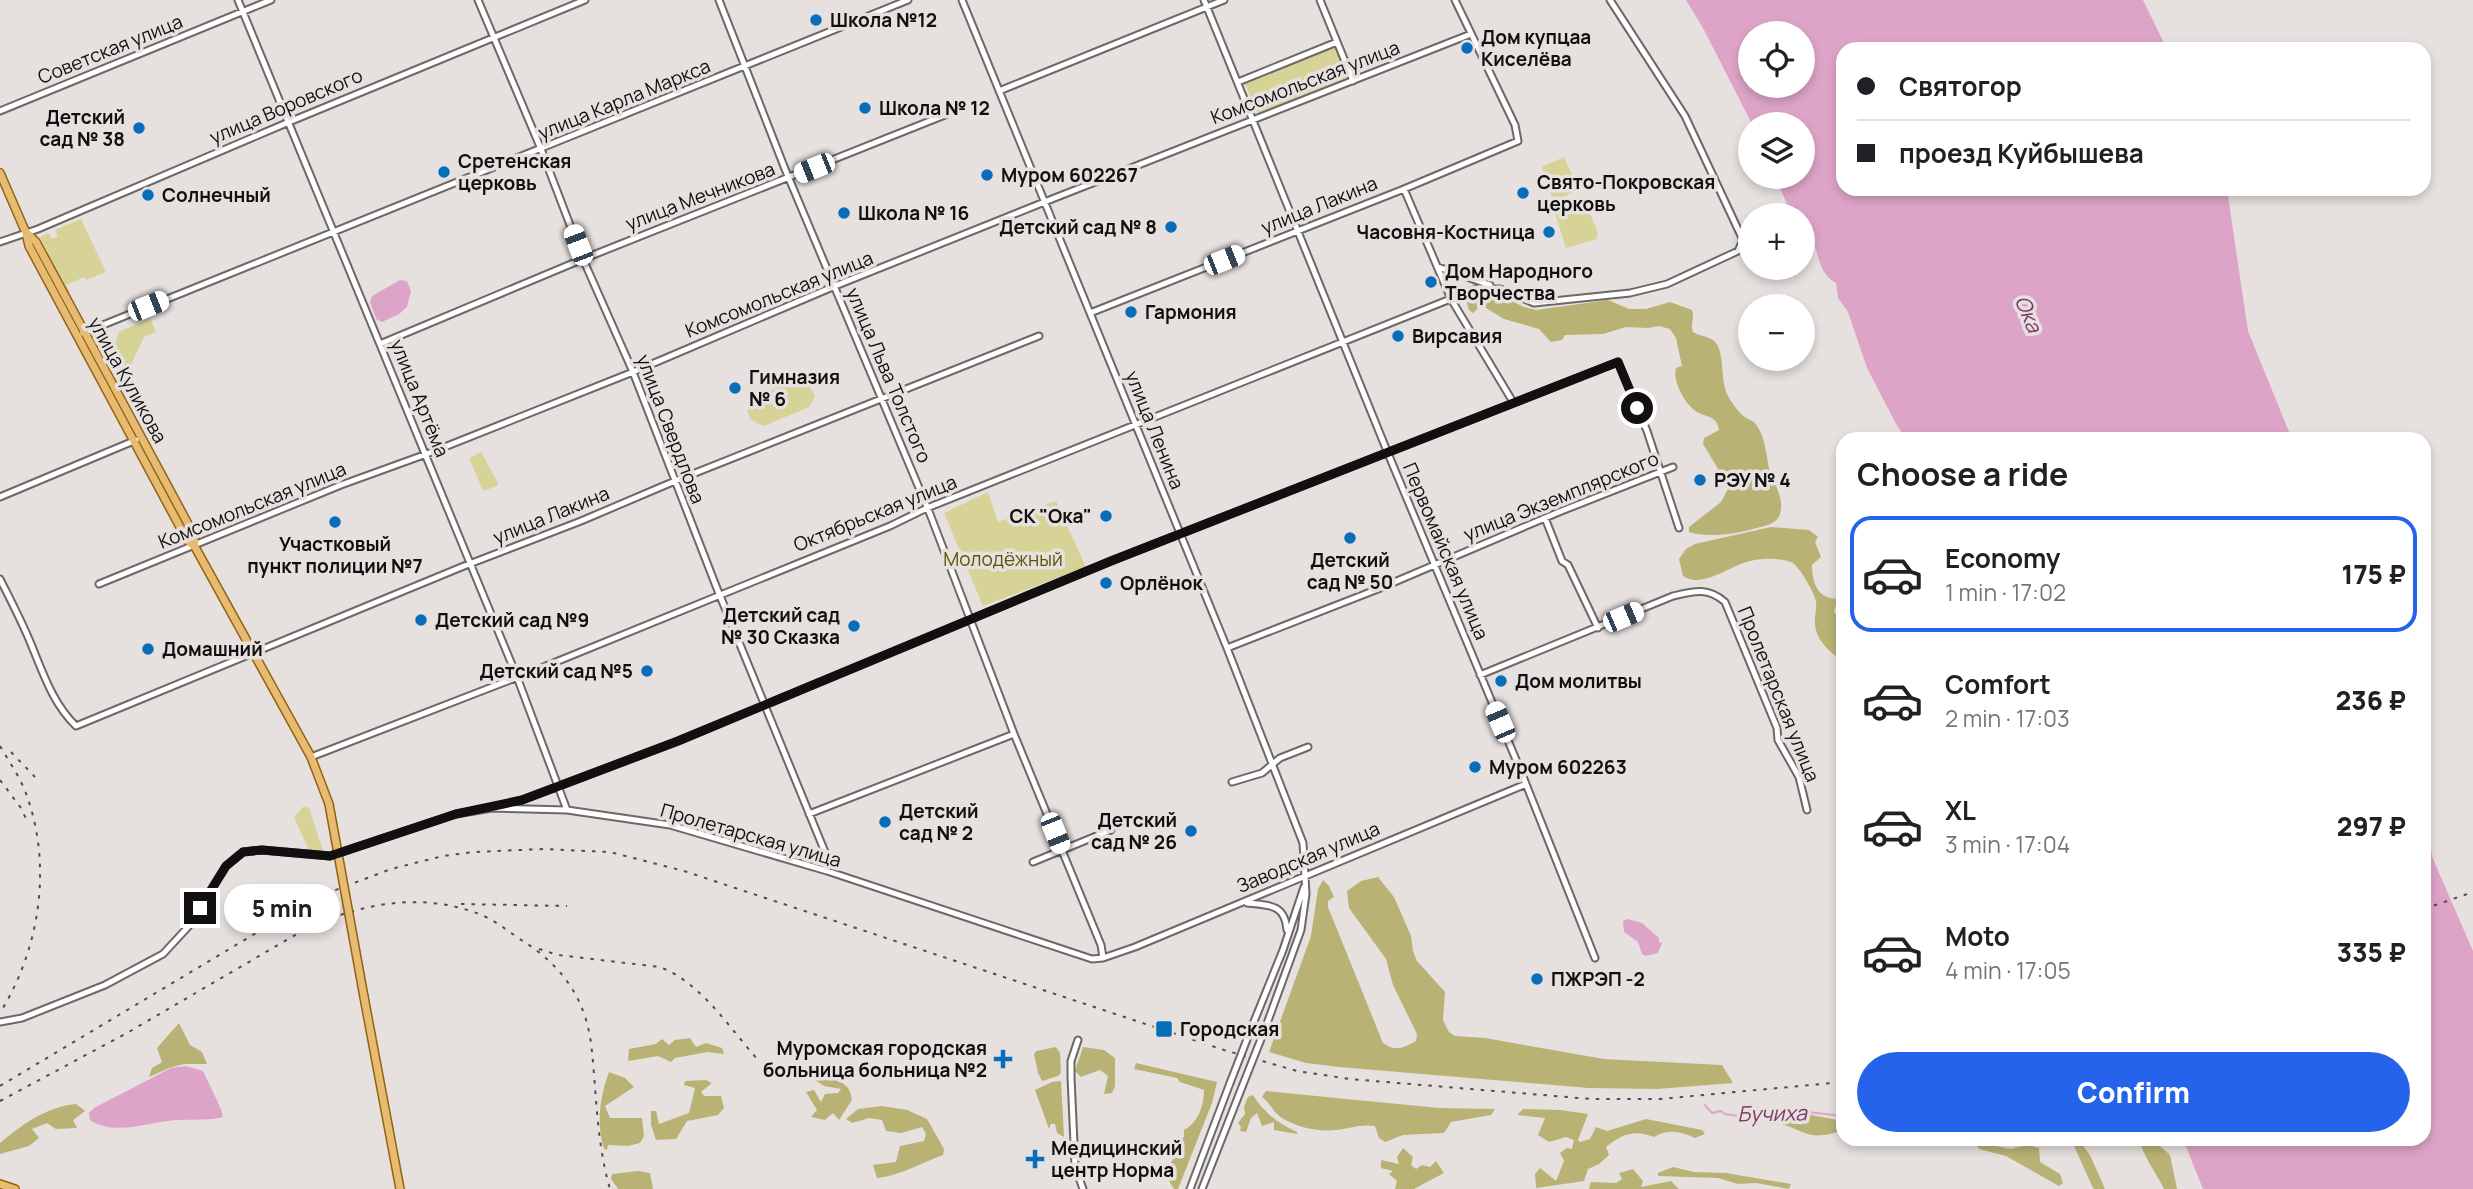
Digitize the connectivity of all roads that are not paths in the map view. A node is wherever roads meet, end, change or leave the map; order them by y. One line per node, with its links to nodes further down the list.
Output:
1 (238, 0): 14 (street, улица Артёма)
2 (271, 0): 14 (street, Советская улица)
3 (478, 0): 16 (street, улица Свердлова)
4 (585, 0): 16 (street, улица Воровского)
5 (719, 0): 18 (street, улица Льва Толстого)
6 (908, 0): 18 (street, улица Карла Маркса)
7 (962, 0): 21 (street, улица Ленина)
8 (1204, 0): 13 (street, Первомайская улица)
9 (1224, 0): 13 (street)
10 (1320, 0): 17 (street)
11 (1455, 0): 15 (street)
12 (1610, 0): 38 (street)
13 (1207, 8): 20 (street, Первомайская улица); 21 (street)
14 (243, 12): 22 (street, Советская улица); 25 (street, улица Артёма)
15 (1471, 34): 19 (street, Комсомольская улица); 29 (street, улица Лакина)
16 (493, 36): 25 (street, улица Воровского); 26 (street, улица Свердлова)
17 (1337, 42): 19 (street); 20 (street)
18 (744, 68): 26 (street, улица Карла Маркса); 28 (street, улица Льва Толстого)
19 (1353, 81): 24 (street, Комсомольская улица)
20 (1238, 82): 24 (street, Первомайская улица)
21 (999, 91): 30 (street, улица Ленина)
22 (0, 111)
23 (955, 111): 28 (street, улица Мечникова)
24 (1253, 119): 30 (street, Комсомольская улица); 31 (street, Первомайская улица)
25 (289, 122): 32 (street, улица Артёма); 33 (street, улица Воровского)
26 (541, 149): 32 (street, улица Карла Маркса); 35 (street, улица Свердлова)
27 (0, 173): 33 (main road, улица Куликова)
28 (789, 178): 35 (street, улица Мечникова); 37 (street, улица Льва Толстого)
29 (1404, 189): 31 (street, улица Лакина); 36 (street, улица Лакина)
30 (1044, 203): 37 (street, Комсомольская улица); 40 (street, улица Ленина)
31 (1298, 230): 40 (street, улица Лакина); 43 (street, Первомайская улица)
32 (334, 231): 41 (street, улица Карла Маркса); 44 (street, улица Артёма)
33 (26, 233): 34 (street, улица Воровского); 41 (main road, улица Куликова)
34 (0, 242)
35 (583, 259): 44 (street, улица Мечникова); 45 (street, улица Свердлова)
36 (1438, 267): 38 (street); 39 (street, улица Лакина)
37 (835, 286): 45 (street, Комсомольская улица); 46 (street, улица Льва Толстого)
38 (1500, 289): 39 (street, Октябрьская улица)
39 (1451, 299): 43 (street, Октябрьская улица); 47 (street, улица Лакина)
40 (1090, 313): 48 (street, улица Ленина)
41 (80, 334): 49 (main road, улица Куликова)
42 (1039, 336): 46 (street, улица Лакина)
43 (1342, 341): 48 (street, Октябрьская улица); 50 (street, Первомайская улица)
44 (380, 344): 51 (street, улица Артёма)
45 (633, 372): 51 (street, Комсомольская улица); 54 (street, улица Свердлова)
46 (882, 398): 54 (street, улица Лакина); 56 (street, улица Льва Толстого)
47 (1513, 402): 50 (street); 53 (street)
48 (1135, 425): 56 (street, Октябрьская улица); 59 (street, улица Ленина)
49 (138, 439): 55 (street); 60 (main road, улица Куликова)
50 (1387, 451): 59 (street); 62 (street, Первомайская улица)
51 (426, 454): 60 (street, Комсомольская улица); 61 (street, улица Артёма)
52 (1673, 467): 53 (street, улица Экземплярского)
53 (1661, 471): 57 (street, улица Экземплярского); 58 (street)
54 (675, 481): 61 (street, улица Лакина); 65 (street, улица Свердлова)
55 (0, 497)
56 (927, 508): 65 (street, Октябрьская улица); 66 (street, улица Льва Толстого)
57 (1545, 518): 62 (street, улица Экземплярского); 67 (street)
58 (1679, 528)
59 (1181, 534): 66 (street); 68 (street, улица Ленина)
60 (195, 547): 64 (street, Комсомольская улица); 69 (main road, улица Куликова)
61 (470, 564): 69 (street, улица Лакина); 71 (street, улица Артёма)
62 (1436, 564): 68 (street, улица Экземплярского); 70 (street, Первомайская улица)
63 (0, 579): 69 (street, улица Лакина)
64 (99, 584)
65 (719, 593): 71 (street, Октябрьская улица); 72 (street, улица Свердлова)
66 (971, 619): 72 (street); 73 (street, улица Льва Толстого)
67 (1598, 628): 70 (street, Пролетарская улица); 82 (street, Пролетарская улица)
68 (1227, 648): 76 (street, улица Ленина)
69 (254, 653): 75 (main road, улица Куликова)
70 (1480, 675): 78 (street, Первомайская улица)
71 (517, 677): 75 (street, Октябрьская улица); 79 (street, улица Артёма)
72 (766, 704): 79 (street); 83 (street, улица Свердлова)
73 (1014, 734): 83 (street); 85 (street, улица Льва Толстого)
74 (1308, 747): 76 (street)
75 (311, 757): 99 (main road, улица Куликова, bridge)
76 (1272, 765): 77 (street); 88 (street, улица Ленина)
77 (1232, 782)
78 (1525, 783): 88 (street, Заводская улица); 94 (street, Первомайская улица)
79 (558, 787): 80 (street); 81 (street, улица Артёма)
80 (492, 808): 81 (street, Пролетарская улица); 95 (street, Пролетарская улица)
81 (567, 810): 87 (street, Пролетарская улица)
82 (1807, 810)
83 (809, 814): 87 (street, улица Свердлова)
84 (1111, 830): 85 (street)
85 (1062, 851): 86 (street); 93 (street, улица Льва Толстого)
86 (1033, 862)
87 (827, 871): 93 (street, Пролетарская улица)
88 (1306, 878): 89 (street, Заводская улица); 90 (street); 91 (street, улица Ленина)
89 (1244, 902): 92 (street); 93 (street, Заводская улица)
90 (1298, 905): 91 (street); 92 (street)
91 (1305, 908): 102 (street, улица Ленина, bridge)
92 (1288, 936): 101 (street, bridge)
93 (1103, 958)
94 (1595, 958)
95 (0, 1022)
96 (1078, 1040): 100 (street)
97 (0, 1184): 98 (main road)
98 (16, 1189)
99 (400, 1189)
100 (1083, 1189)
101 (1190, 1189)
102 (1202, 1189)

